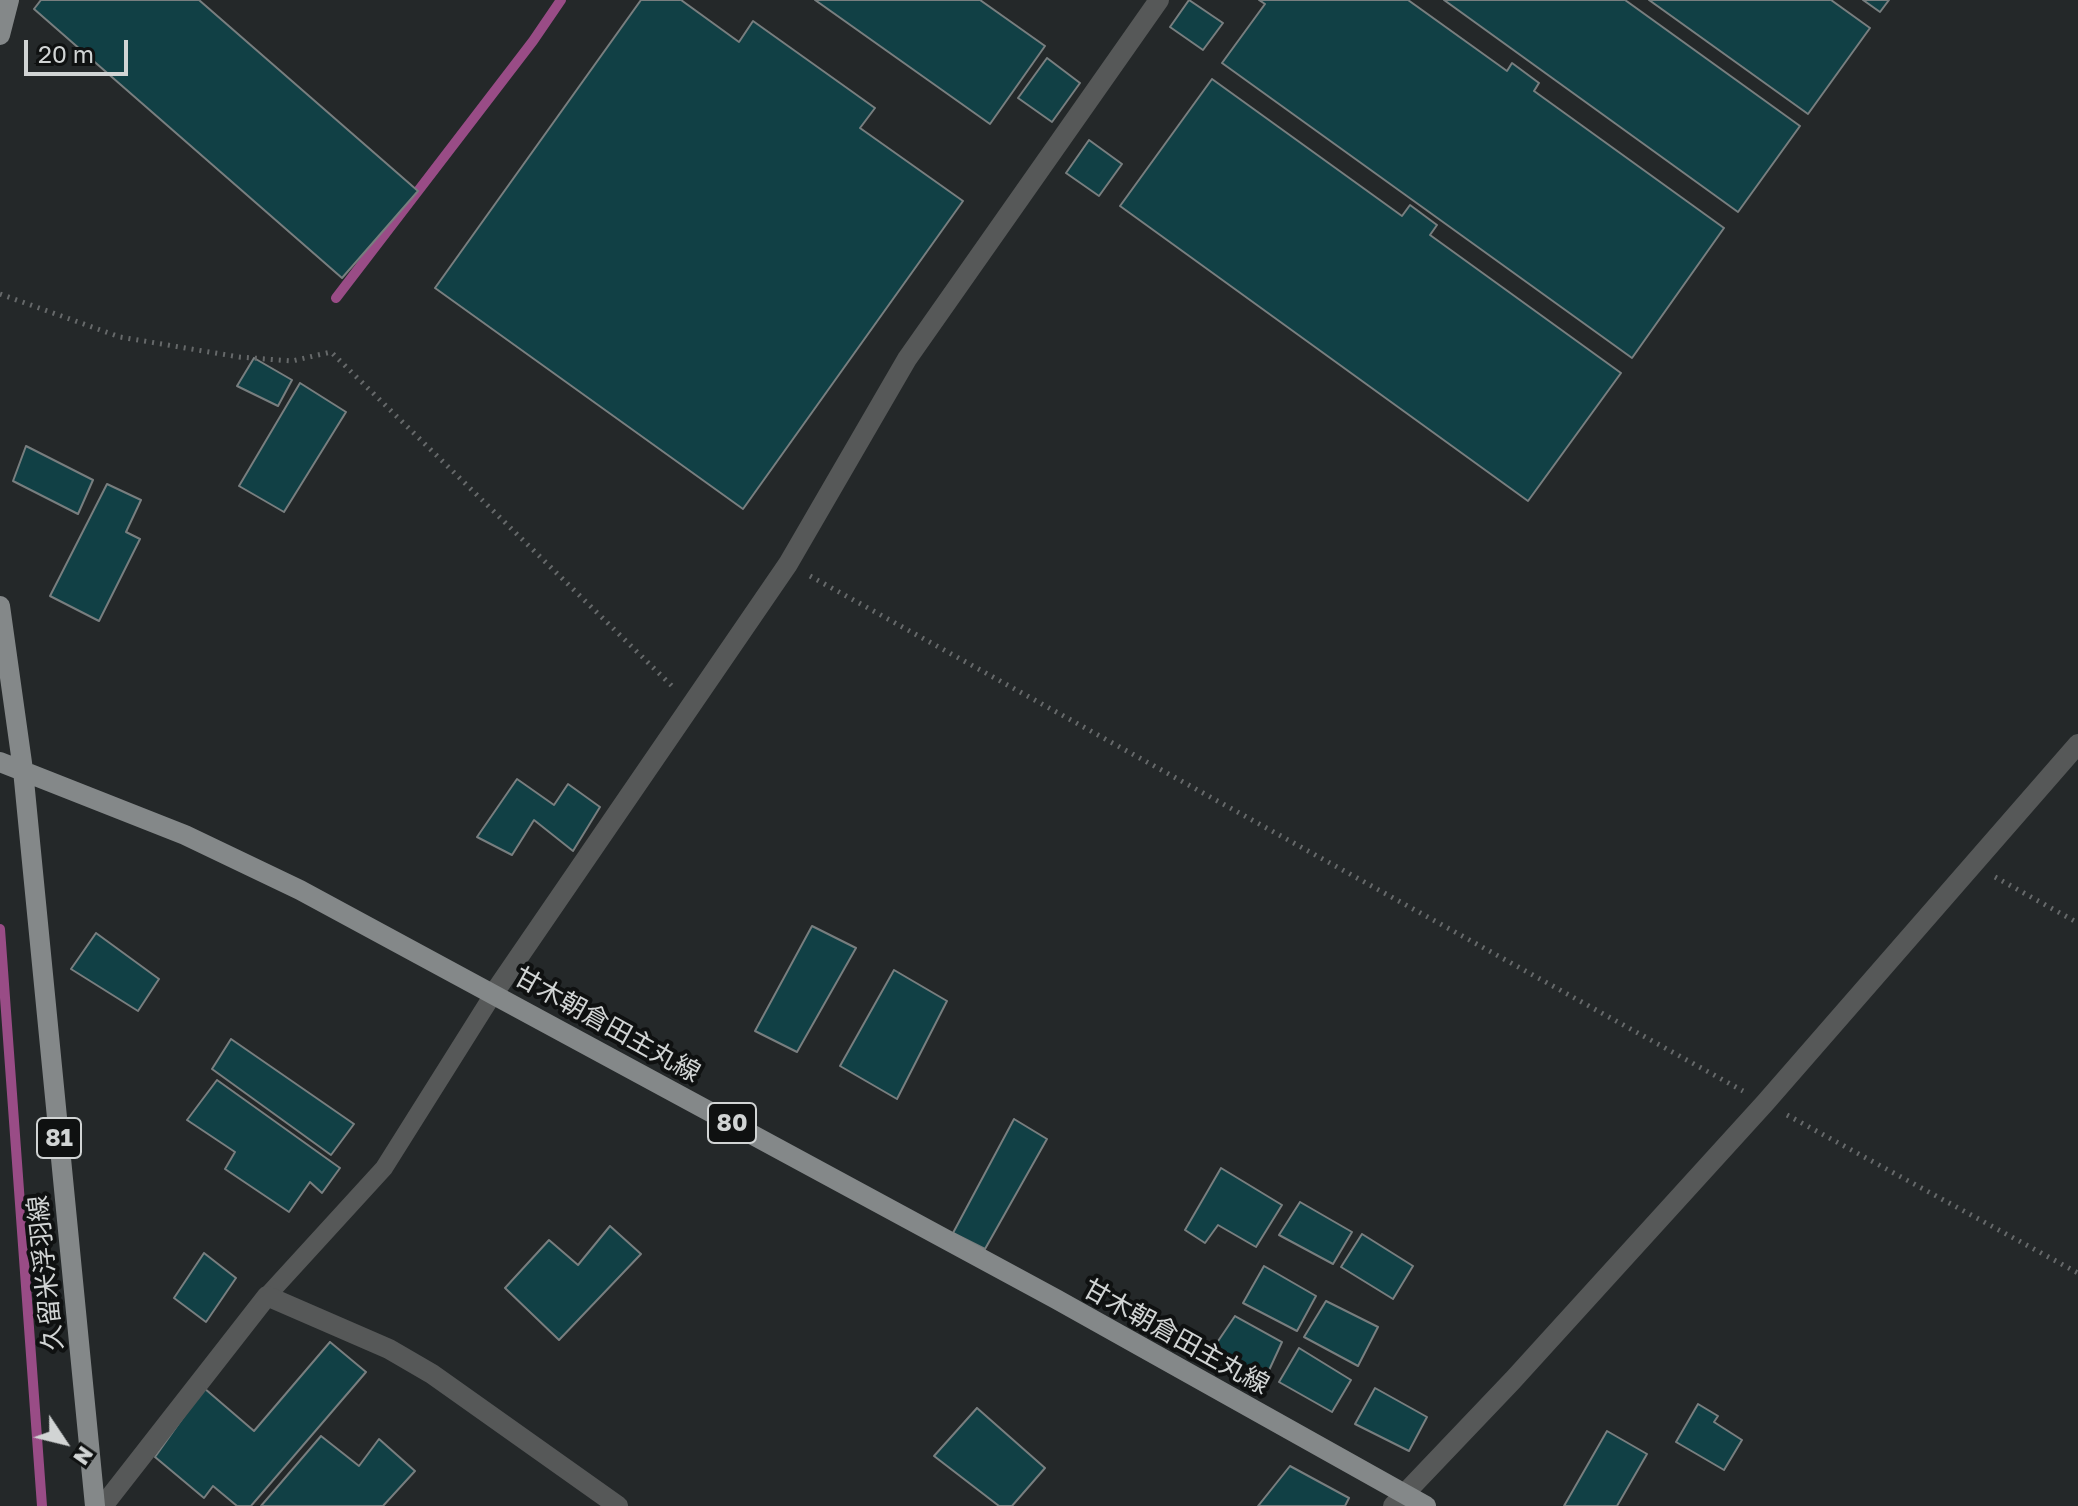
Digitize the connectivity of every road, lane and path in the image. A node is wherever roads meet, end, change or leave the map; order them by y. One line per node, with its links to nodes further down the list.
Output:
1 (9, 0): 3 (main road)
2 (1159, 0): 5 (street)
3 (0, 35)
4 (0, 294): 7 (path)
5 (788, 564): 7 (street); 14 (path)
6 (0, 606): 10 (main road, 久留米浮羽線 / 81)
7 (691, 704): 13 (street)
8 (2078, 744): 11 (street)
9 (1, 762): 10 (main road, 甘木朝倉田主丸線 / 80)
10 (23, 770): 13 (main road, 甘木朝倉田主丸線 / 80); 18 (main road, 久留米浮羽線 / 81)
11 (1972, 865): 12 (path); 14 (street)
12 (2078, 923)
13 (494, 993): 16 (lane); 17 (main road, 甘木朝倉田主丸線 / 80)
14 (1765, 1103): 15 (path); 17 (street)
15 (2078, 1273)
16 (267, 1296): 19 (street); 20 (street)
17 (1398, 1499): 21 (main road, 甘木朝倉田主丸線 / 80)
18 (95, 1506)
19 (103, 1506)
20 (618, 1506)
21 (1426, 1506)

